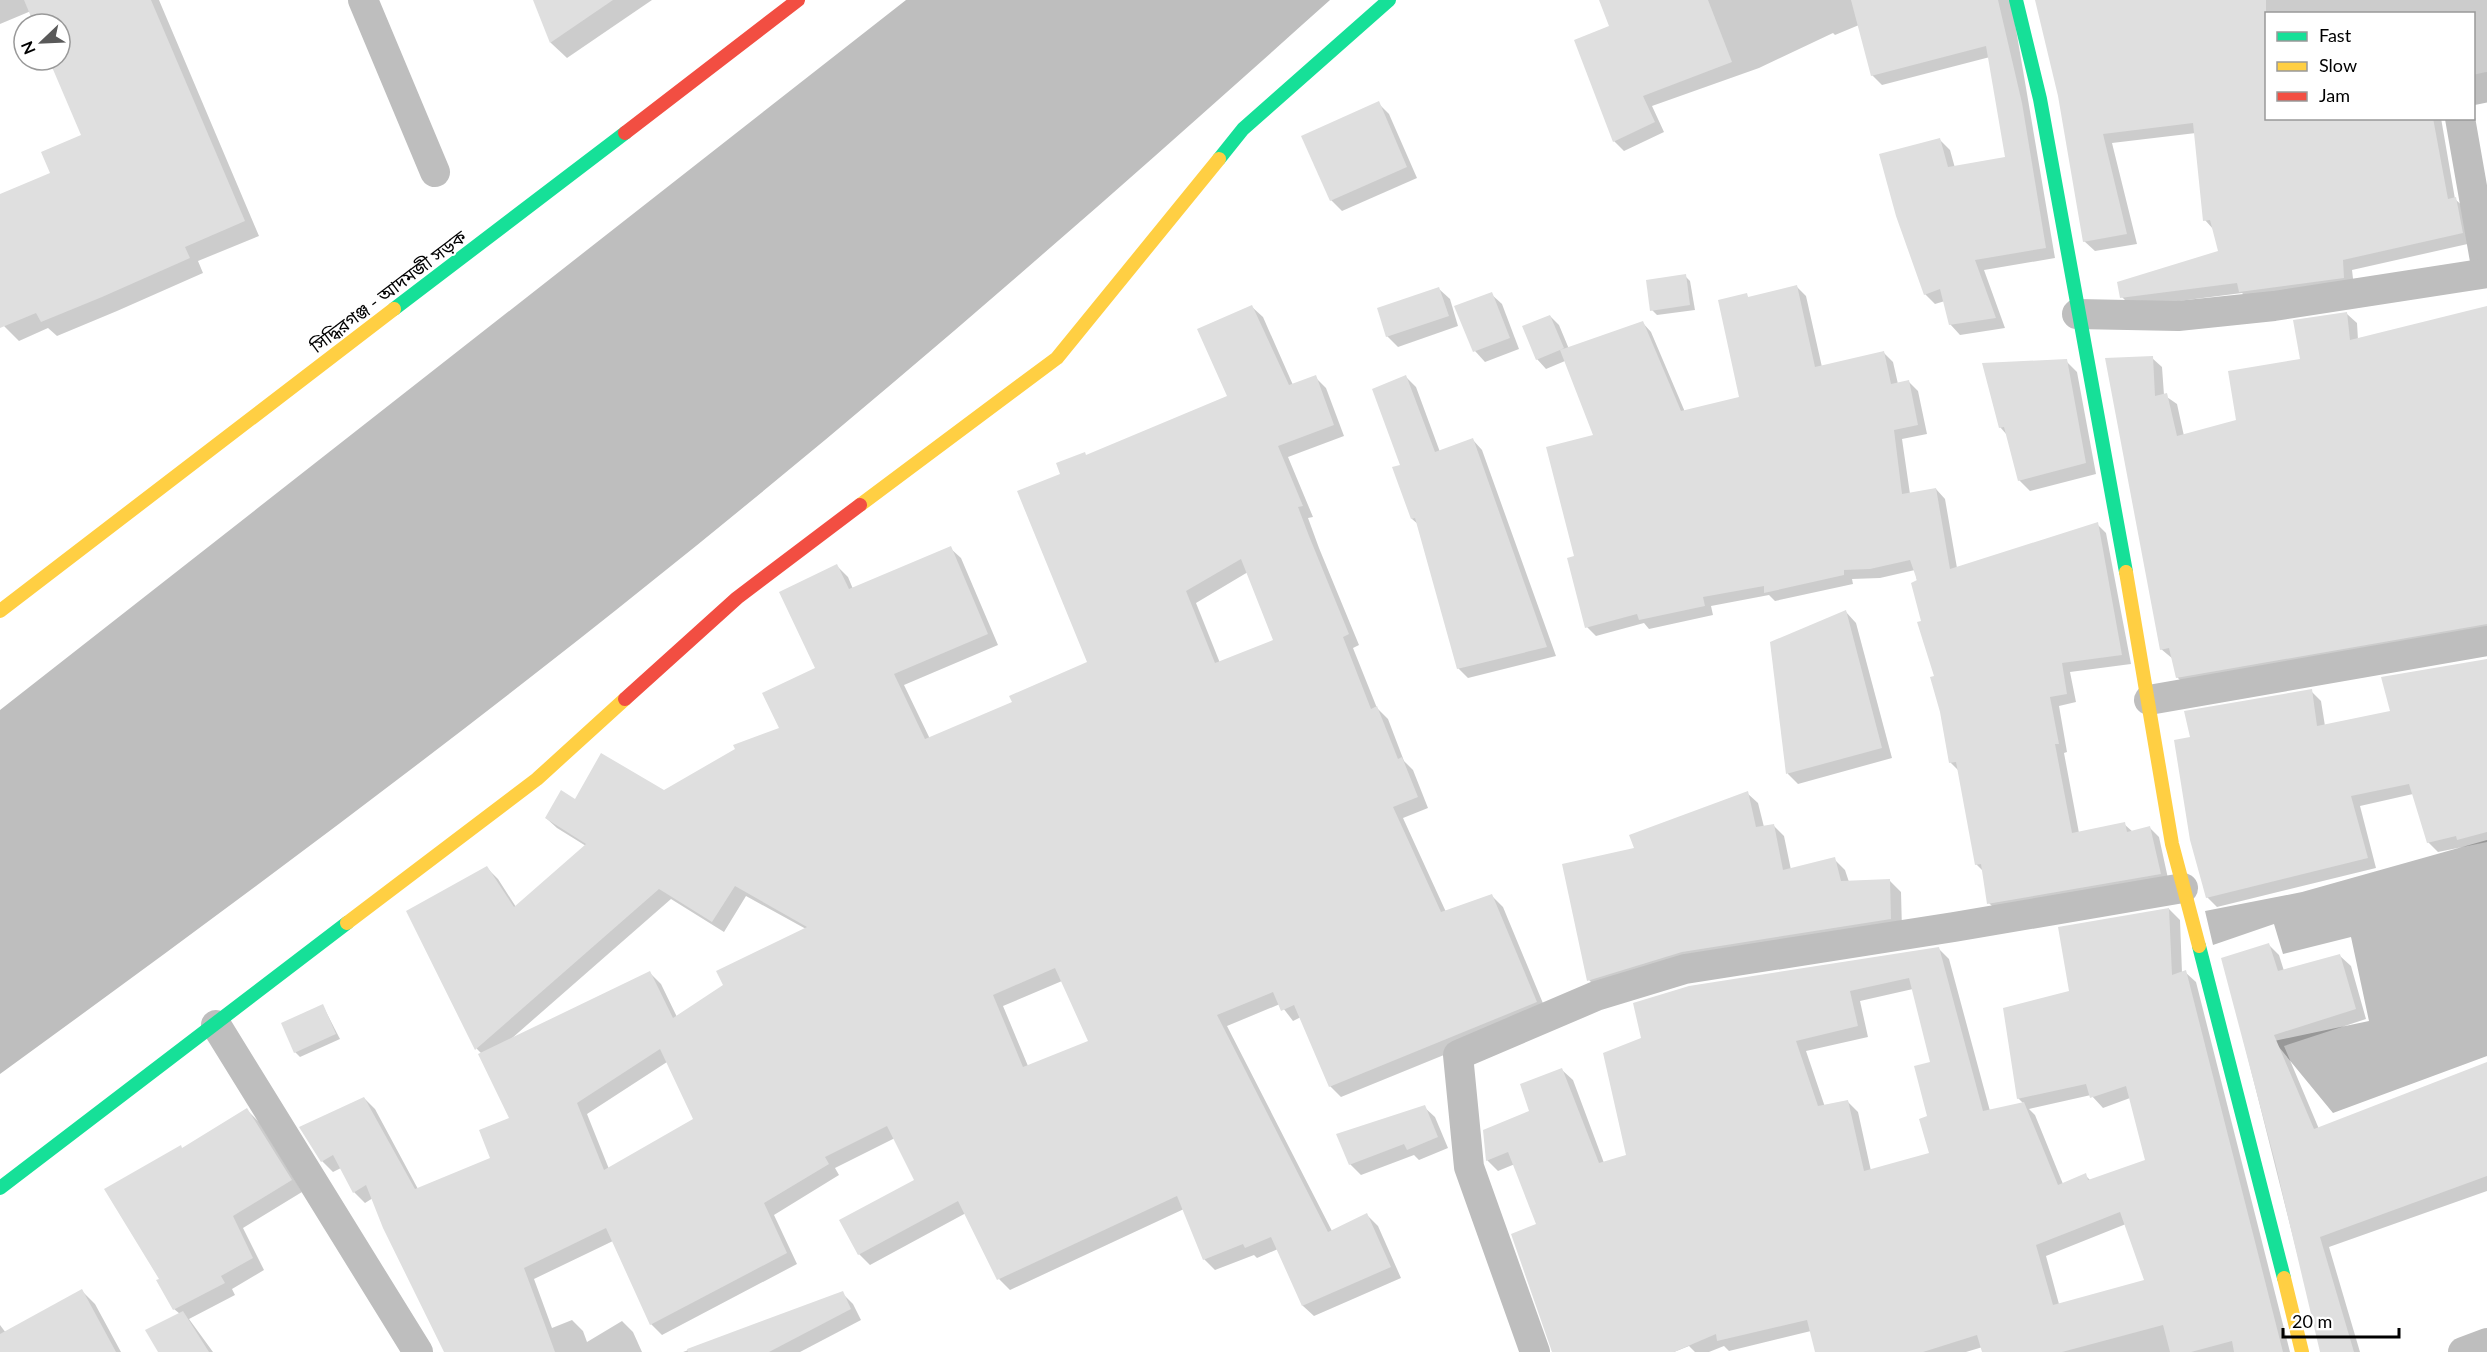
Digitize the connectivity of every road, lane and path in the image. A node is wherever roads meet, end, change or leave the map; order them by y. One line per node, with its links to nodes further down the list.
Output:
1 (363, 0): 6 (street)
2 (798, 0): 9 (street, সিদ্ধিরগঞ্জ - আদমজী সড়ক)
3 (1389, 0): 13 (street)
4 (2016, 0): 8 (street)
5 (2460, 120): 7 (street)
6 (435, 172)
7 (2487, 272): 8 (street)
8 (2077, 314): 11 (street)
9 (0, 611)
10 (2487, 641): 11 (street)
11 (2149, 699): 12 (street)
12 (2183, 888): 17 (street); 18 (street)
13 (216, 1025): 14 (street); 16 (street)
14 (0, 1188)
15 (2487, 1343): 19 (street)
16 (418, 1352)
17 (1535, 1352)
18 (2302, 1352)
19 (2463, 1352)

